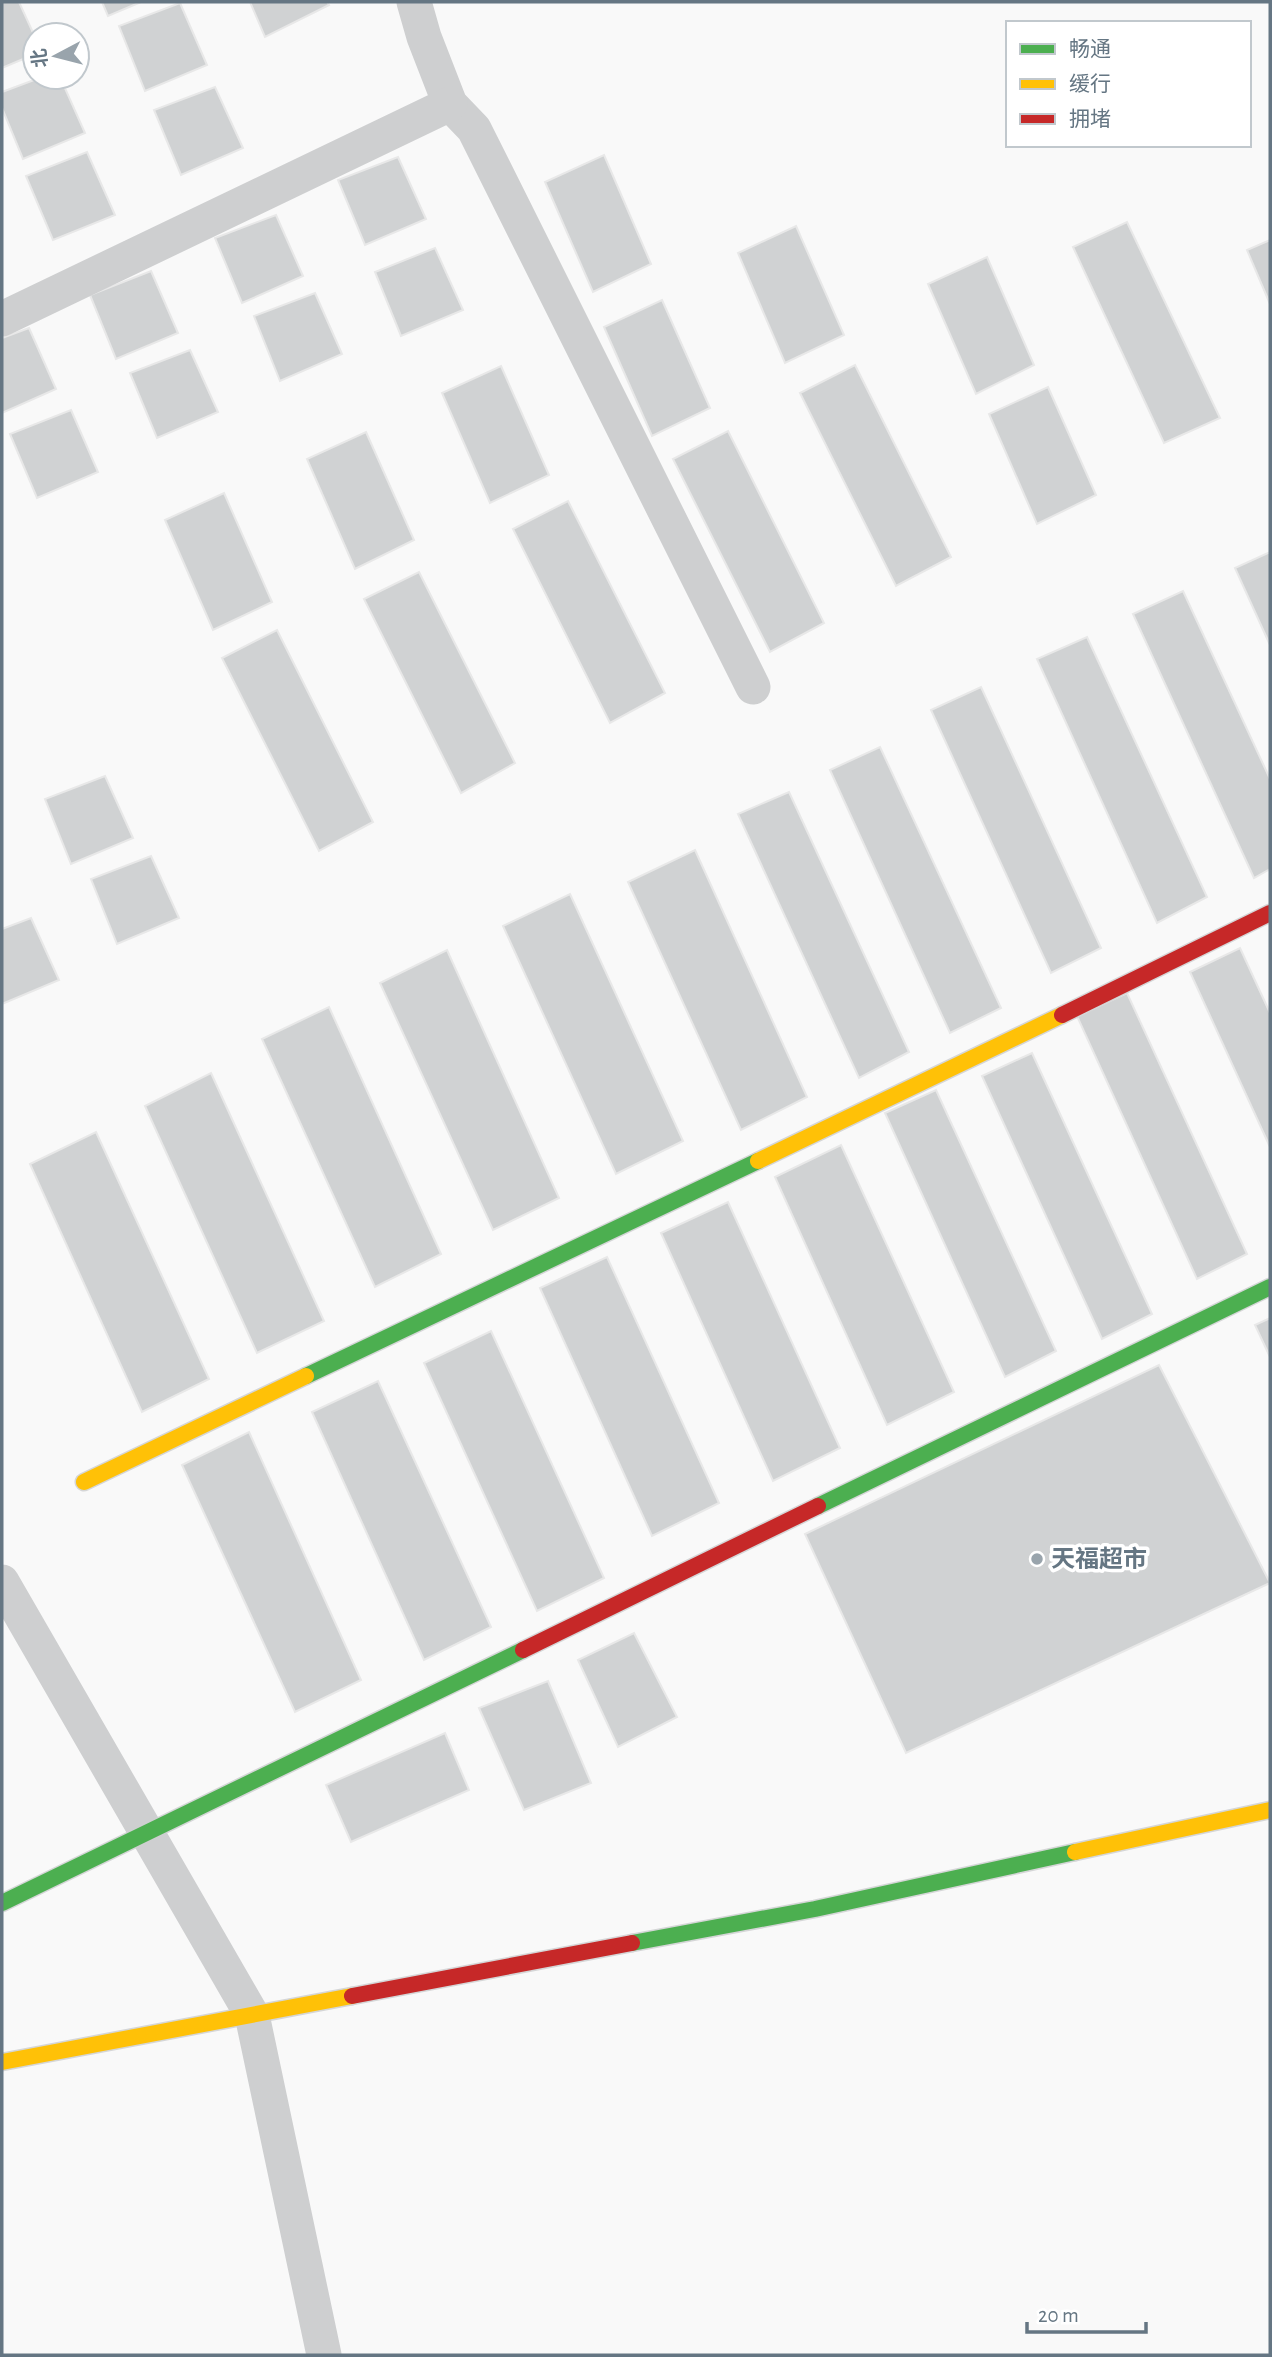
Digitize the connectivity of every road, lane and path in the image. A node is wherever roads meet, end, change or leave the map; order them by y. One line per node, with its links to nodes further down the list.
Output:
1 (414, 2): 2 (street)
2 (450, 104): 3 (street); 4 (street)
3 (2, 319)
4 (753, 687)
5 (1270, 913): 7 (street)
6 (1270, 1287): 10 (street)
7 (84, 1482)
8 (2, 1582): 10 (street)
9 (1270, 1810): 12 (street)
10 (148, 1832): 11 (street); 12 (street)
11 (2, 1903)
12 (253, 2015): 13 (street); 14 (street)
13 (2, 2063)
14 (324, 2355)

